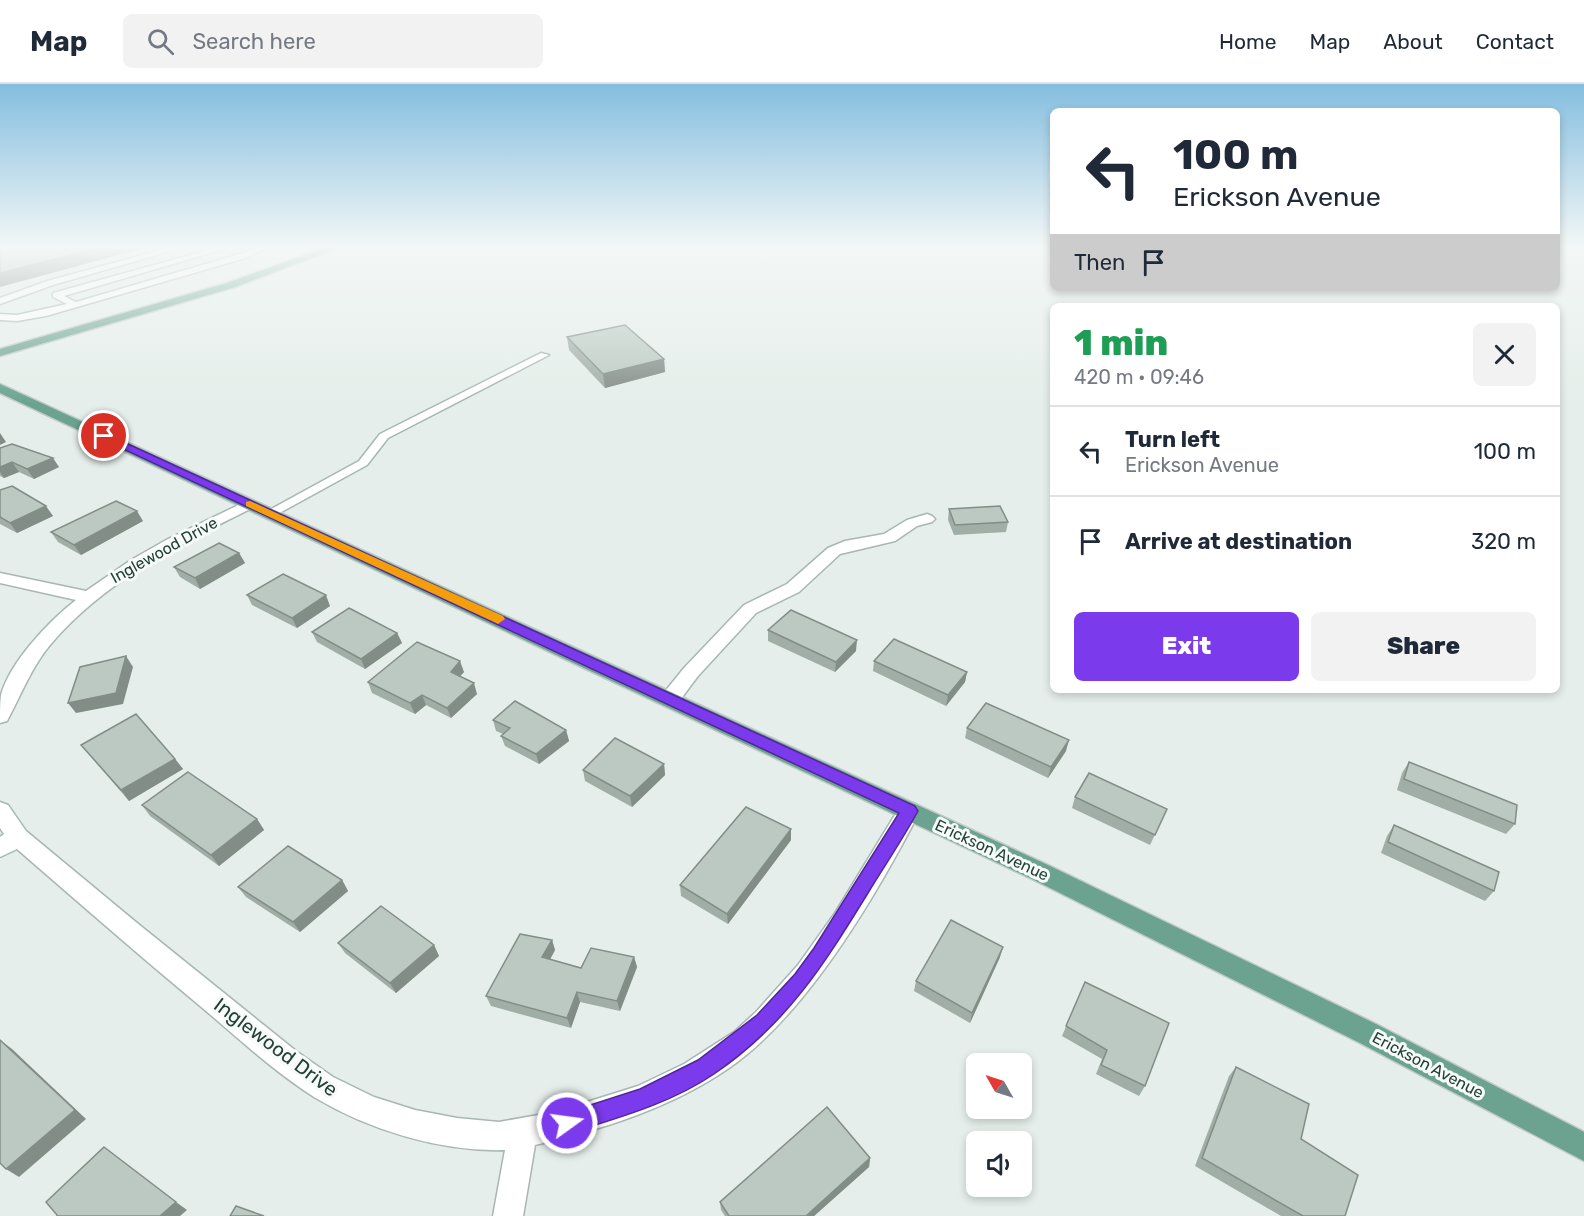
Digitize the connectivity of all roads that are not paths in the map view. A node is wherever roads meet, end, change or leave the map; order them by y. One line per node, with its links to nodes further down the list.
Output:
1 (63, 299): 4 (lane)
2 (96, 299): 4 (lane)
3 (184, 299): 6 (main road)
4 (75, 305): 5 (lane)
5 (0, 317)
6 (0, 353)
7 (544, 355): 10 (lane)
8 (0, 388): 9 (main road, Erickson Avenue)
9 (249, 504): 10 (main road, Erickson Avenue); 13 (street, Inglewood Drive)
10 (270, 513): 14 (main road, Erickson Avenue)
11 (927, 519): 14 (street)
12 (0, 578): 13 (street)
13 (87, 597): 15 (street, Inglewood Drive)
14 (670, 699): 17 (main road, Erickson Avenue)
15 (0, 716)
16 (0, 811): 18 (street, Inglewood Drive)
17 (909, 811): 19 (street, Inglewood Drive); 20 (main road, Erickson Avenue)
18 (9, 843): 19 (street, Inglewood Drive)
19 (523, 1133): 21 (street)
20 (1584, 1147)
21 (508, 1216)

